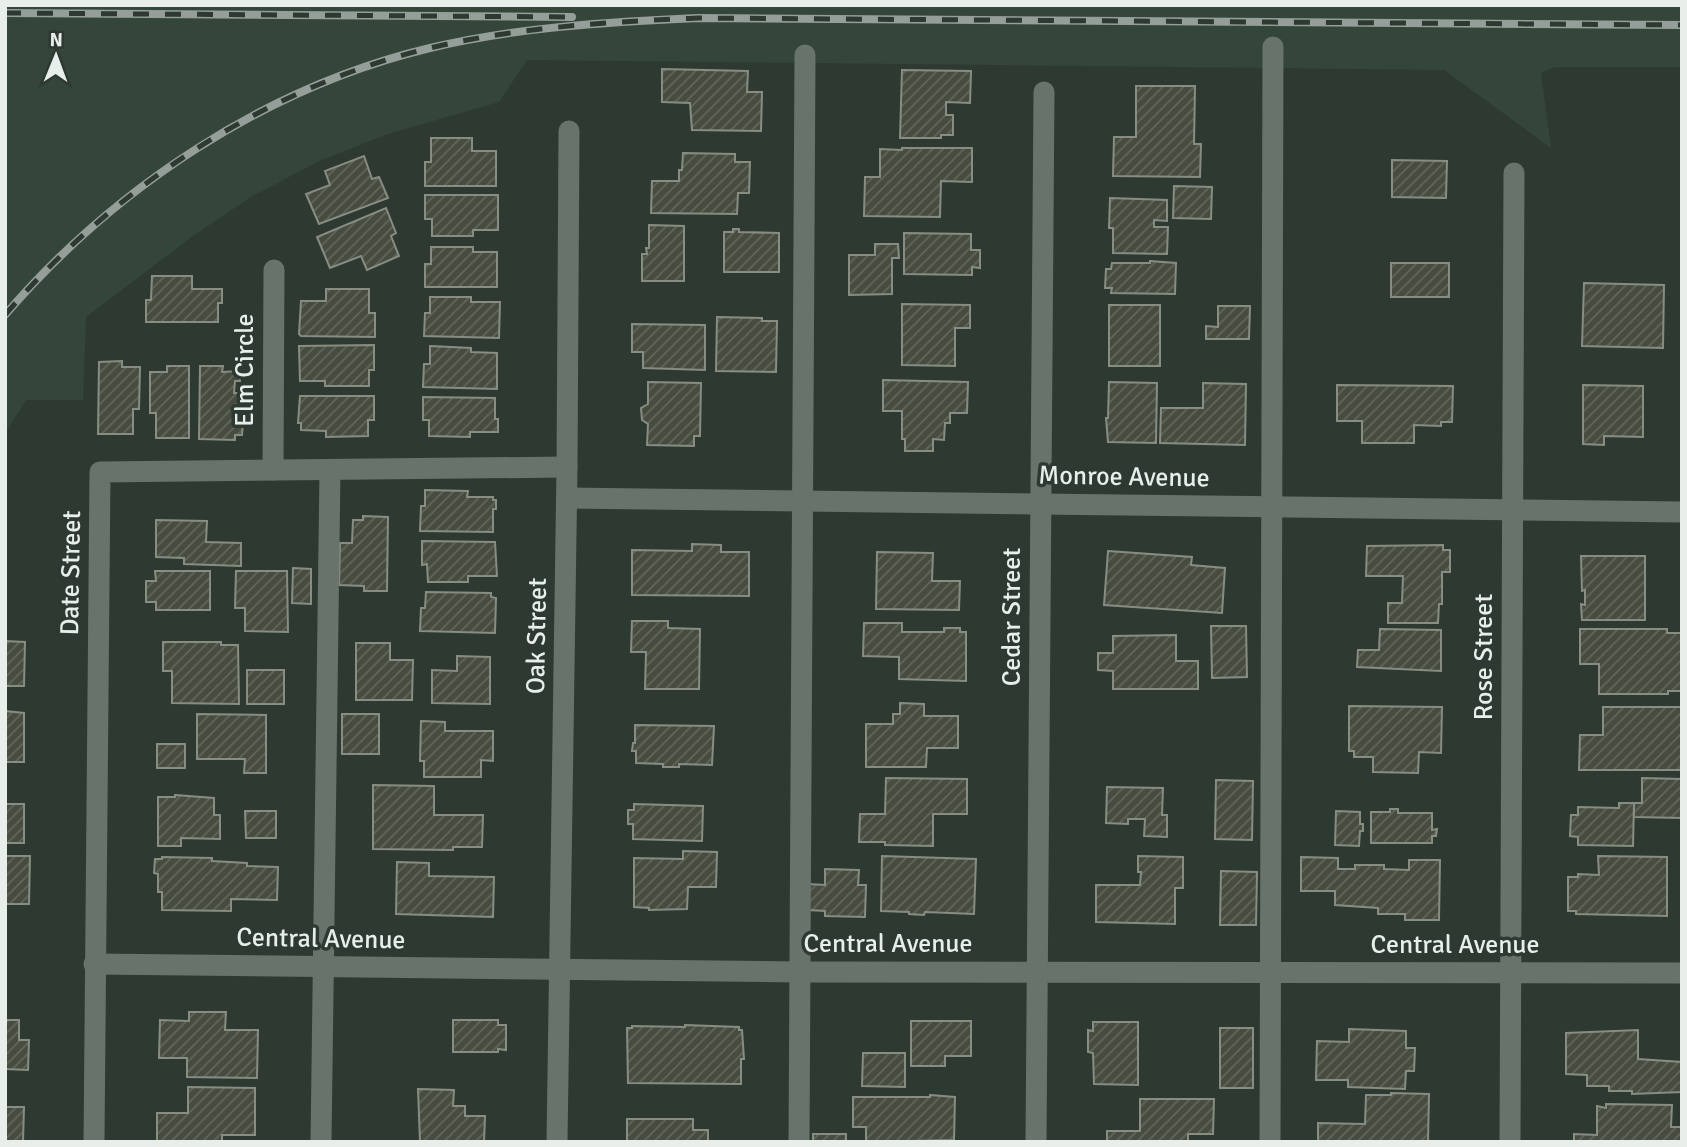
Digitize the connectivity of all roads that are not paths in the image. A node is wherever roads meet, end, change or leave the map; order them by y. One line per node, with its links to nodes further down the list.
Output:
1 (1273, 47): 13 (street)
2 (805, 55): 11 (street)
3 (1044, 93): 12 (street, Cedar Street)
4 (569, 131): 7 (street, Oak Street)
5 (1514, 173): 14 (street, Rose Street)
6 (274, 270): 8 (street, Elm Circle)
7 (567, 467): 9 (street, Date Street); 10 (street, Oak Street)
8 (273, 470): 9 (street, Date Street); 16 (street, Date Street)
9 (330, 470): 17 (street)
10 (566, 498): 11 (street, Monroe Avenue); 18 (street, Oak Street)
11 (803, 501): 12 (street, Monroe Avenue); 19 (street)
12 (1041, 505): 13 (street, Monroe Avenue); 20 (street, Cedar Street)
13 (1271, 507): 14 (street, Monroe Avenue); 21 (street)
14 (1512, 510): 15 (street, Monroe Avenue); 22 (street, Rose Street)
15 (1682, 512)
16 (94, 964): 17 (street, Central Avenue); 24 (street, Date Street)
17 (323, 966): 18 (street, Central Avenue); 25 (street)
18 (560, 970): 19 (street, Central Avenue); 26 (street, Oak Street)
19 (800, 972): 20 (street, Central Avenue); 27 (street)
20 (1038, 972): 21 (street, Central Avenue); 28 (street, Cedar Street)
21 (1270, 972): 22 (street, Central Avenue); 29 (street)
22 (1510, 973): 23 (street, Central Avenue); 30 (street, Rose Street)
23 (1682, 973)
24 (94, 1142)
25 (321, 1142)
26 (557, 1142)
27 (799, 1142)
28 (1036, 1142)
29 (1270, 1142)
30 (1510, 1142)

